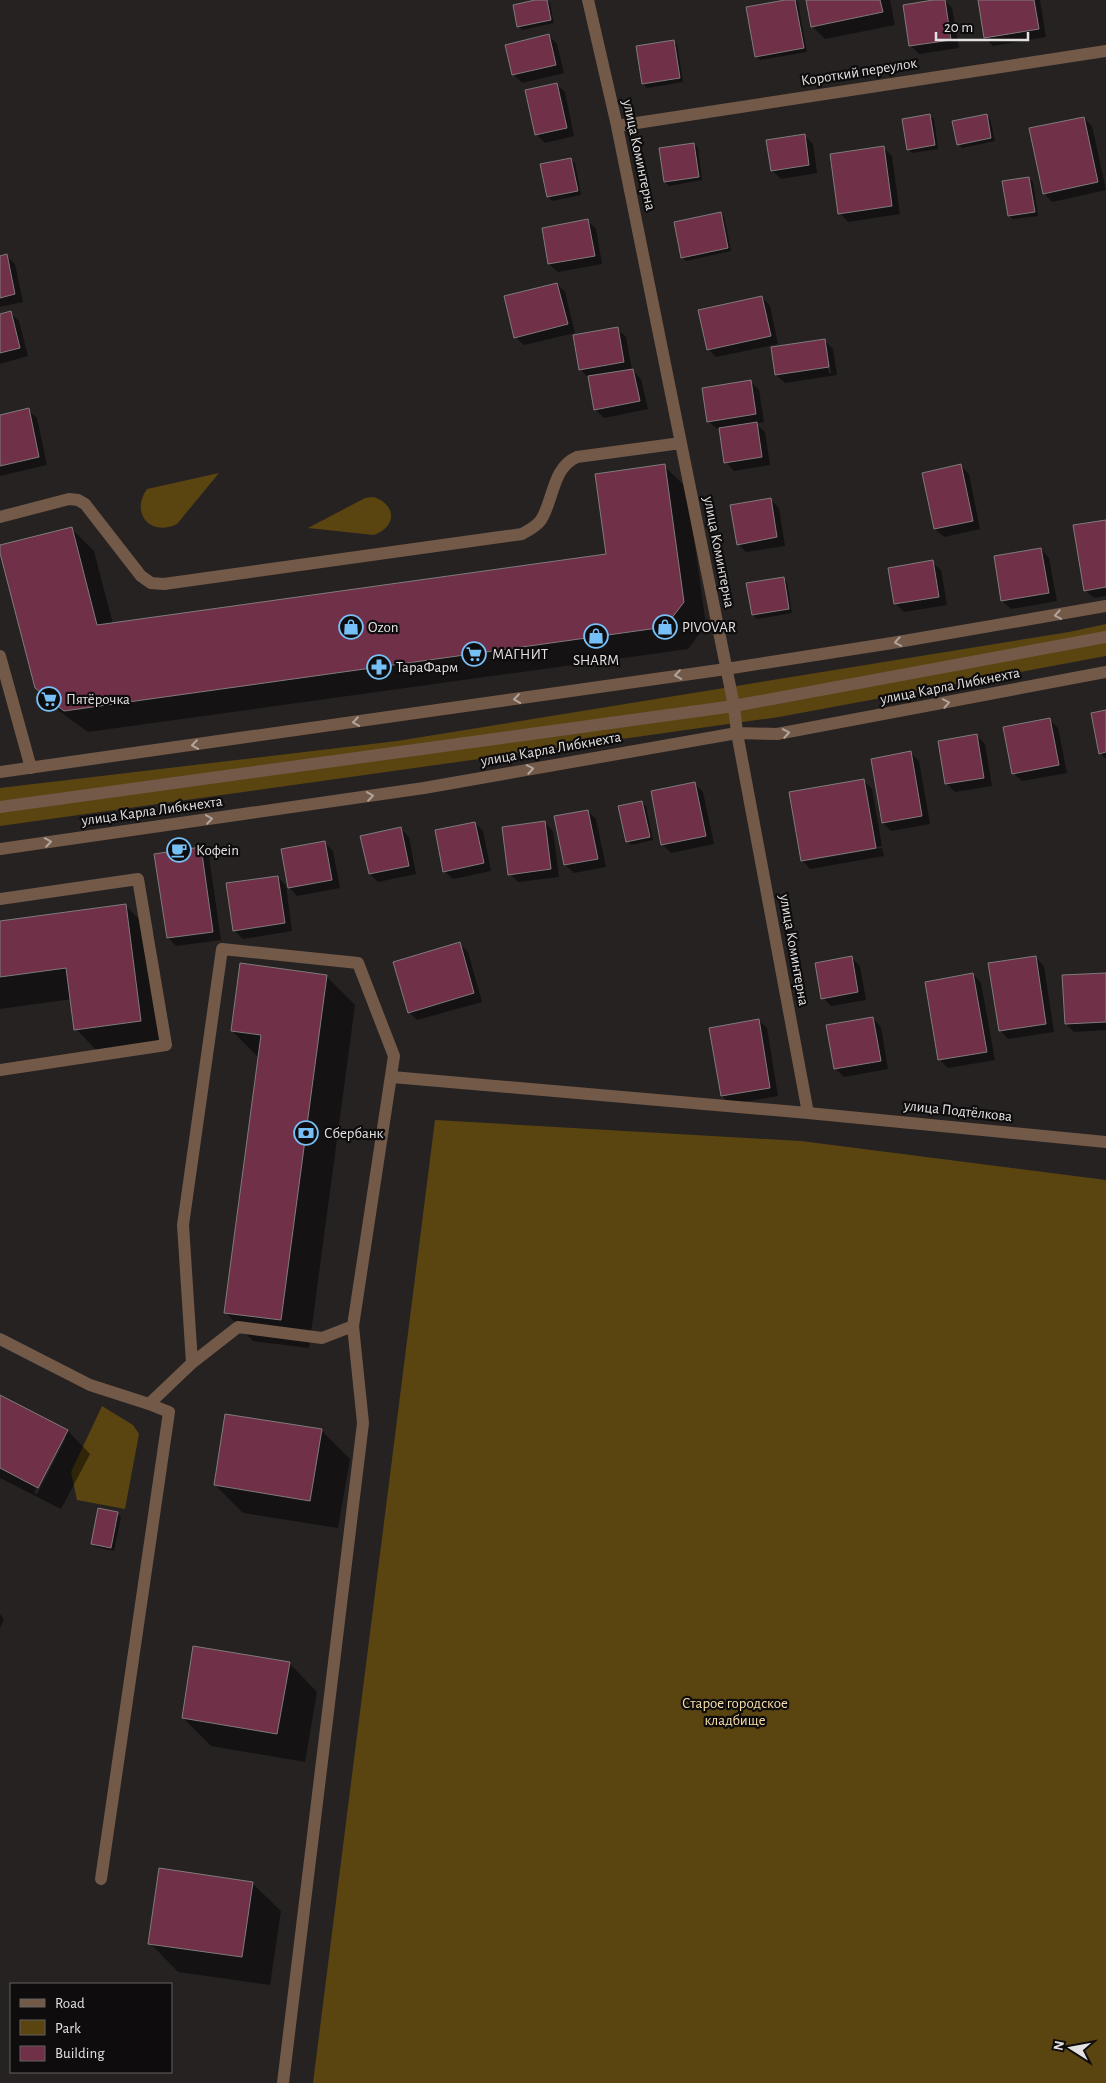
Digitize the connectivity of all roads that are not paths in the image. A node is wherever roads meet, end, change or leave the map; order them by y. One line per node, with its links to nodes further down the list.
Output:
1 (588, 0): 3 (street, улица Коминтерна)
2 (1106, 51): 3 (street, Короткий переулок)
3 (617, 126): 4 (street, улица Коминтерна)
4 (680, 443): 5 (street); 9 (street, улица Коминтерна)
5 (0, 517)
6 (1106, 606): 9 (street, one-way to 9)
7 (1106, 637): 11 (street, улица Карла Либкнехта)
8 (0, 656): 13 (street)
9 (726, 669): 11 (street, улица Коминтерна); 13 (street, one-way to 13)
10 (1106, 672): 12 (street, улица Карла Либкнехта, one-way to 10)
11 (734, 706): 12 (street, улица Коминтерна); 15 (street, улица Карла Либкнехта)
12 (738, 734): 16 (street, улица Карла Либкнехта, one-way to 12); 20 (street, улица Коминтерна)
13 (31, 768): 14 (street)
14 (0, 772)
15 (0, 807)
16 (0, 849)
17 (0, 899): 18 (street)
18 (0, 1070)
19 (392, 1077): 20 (street, улица Подтёлкова); 22 (street); 24 (street)
20 (808, 1113): 21 (street, улица Подтёлкова)
21 (1106, 1142)
22 (353, 1326): 24 (street); 27 (street)
23 (0, 1339): 25 (street)
24 (192, 1363): 25 (street)
25 (148, 1404): 26 (street)
26 (101, 1879)
27 (283, 2083)

